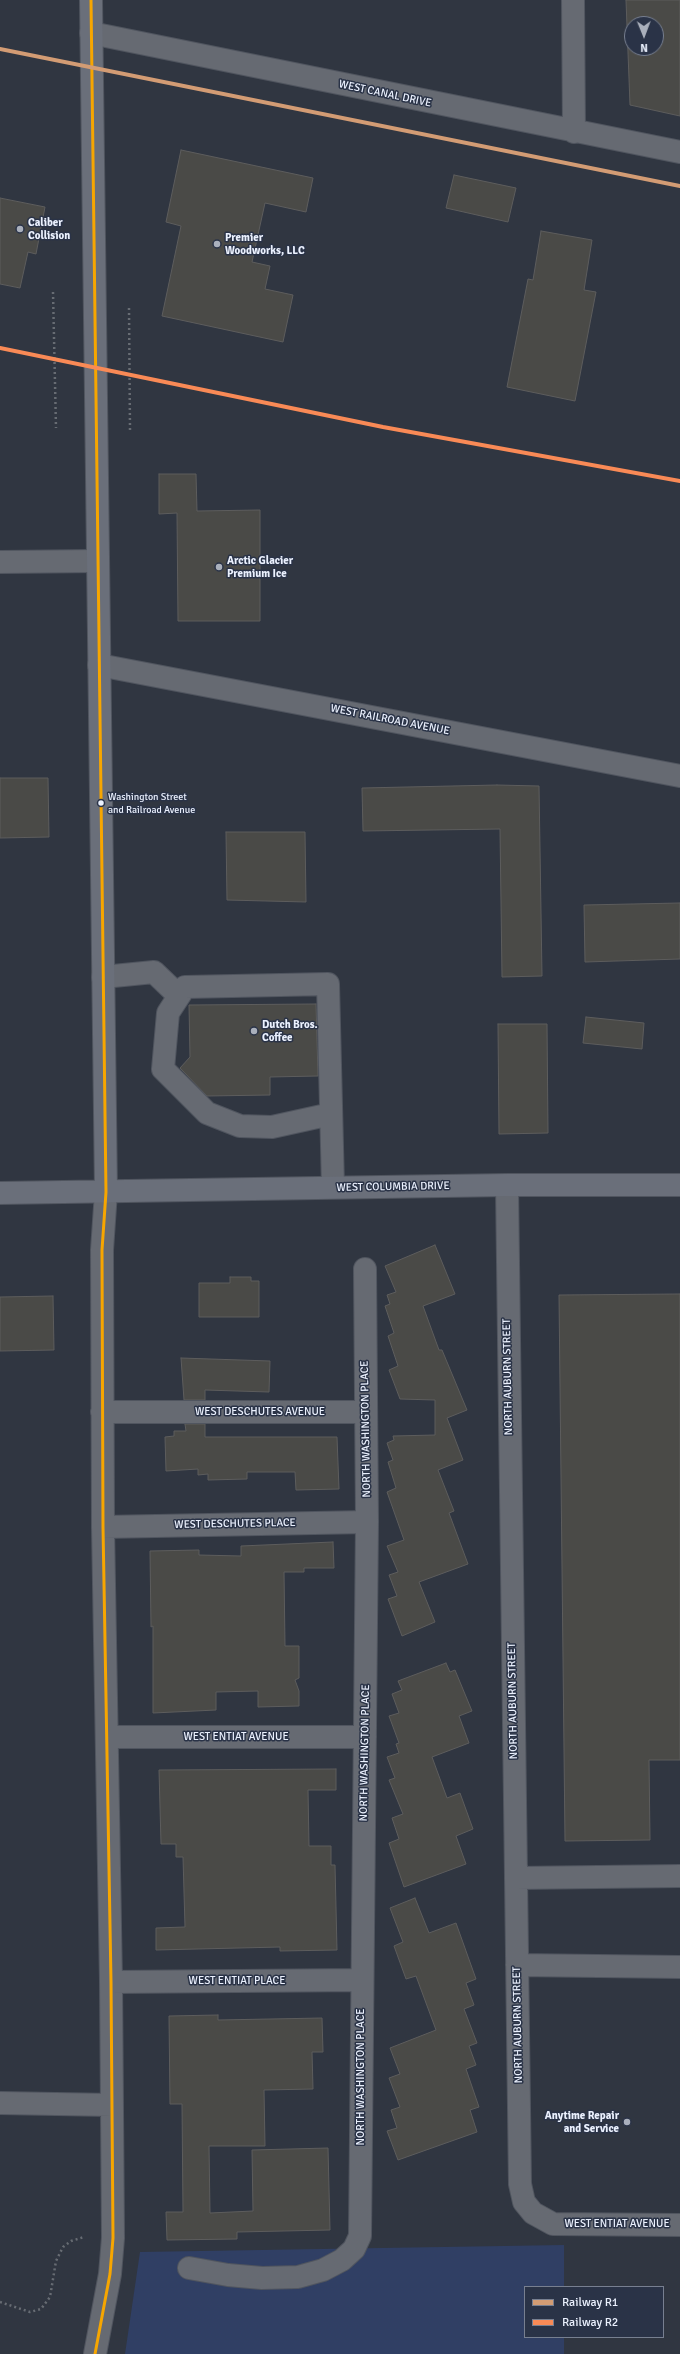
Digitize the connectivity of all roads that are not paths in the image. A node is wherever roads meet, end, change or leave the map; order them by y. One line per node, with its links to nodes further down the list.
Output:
1 (91, 0): 3 (main road)
2 (572, 0): 4 (street)
3 (91, 33): 4 (street, WEST CANAL DRIVE); 6 (main road)
4 (574, 132): 5 (street, WEST CANAL DRIVE)
5 (680, 152)
6 (98, 560): 7 (street); 8 (main road)
7 (0, 562)
8 (99, 665): 9 (street, WEST RAILROAD AVENUE); 10 (main road)
9 (680, 776)
10 (103, 977): 11 (street); 16 (main road)
11 (179, 996): 12 (street); 12 (street)
12 (331, 1114): 15 (street)
13 (507, 1185): 14 (main road, WEST COLUMBIA DRIVE); 15 (main road, WEST COLUMBIA DRIVE); 26 (street, NORTH AUBURN STREET)
14 (680, 1185)
15 (333, 1187): 16 (main road, WEST COLUMBIA DRIVE)
16 (106, 1192): 17 (main road, WEST COLUMBIA DRIVE); 19 (street)
17 (0, 1194)
18 (365, 1269): 20 (street, NORTH WASHINGTON PLACE)
19 (102, 1412): 20 (street, WEST DESCHUTES AVENUE); 22 (street)
20 (366, 1412): 21 (street, NORTH WASHINGTON PLACE)
21 (367, 1522): 22 (street, WEST DESCHUTES PLACE); 24 (street, NORTH WASHINGTON PLACE)
22 (103, 1527): 23 (street)
23 (107, 1737): 24 (street, WEST ENTIAT AVENUE); 30 (street)
24 (365, 1737): 29 (street, NORTH WASHINGTON PLACE)
25 (680, 1876): 26 (street)
26 (516, 1878): 27 (street, NORTH AUBURN STREET)
27 (517, 1965): 28 (street); 33 (street, NORTH AUBURN STREET)
28 (680, 1967)
29 (362, 1980): 30 (street, WEST ENTIAT PLACE); 35 (street, NORTH WASHINGTON PLACE)
30 (111, 1982): 32 (street)
31 (0, 2103): 32 (street)
32 (112, 2105): 36 (street)
33 (533, 2213): 34 (street, WEST ENTIAT AVENUE)
34 (680, 2225)
35 (189, 2268)
36 (95, 2354)

